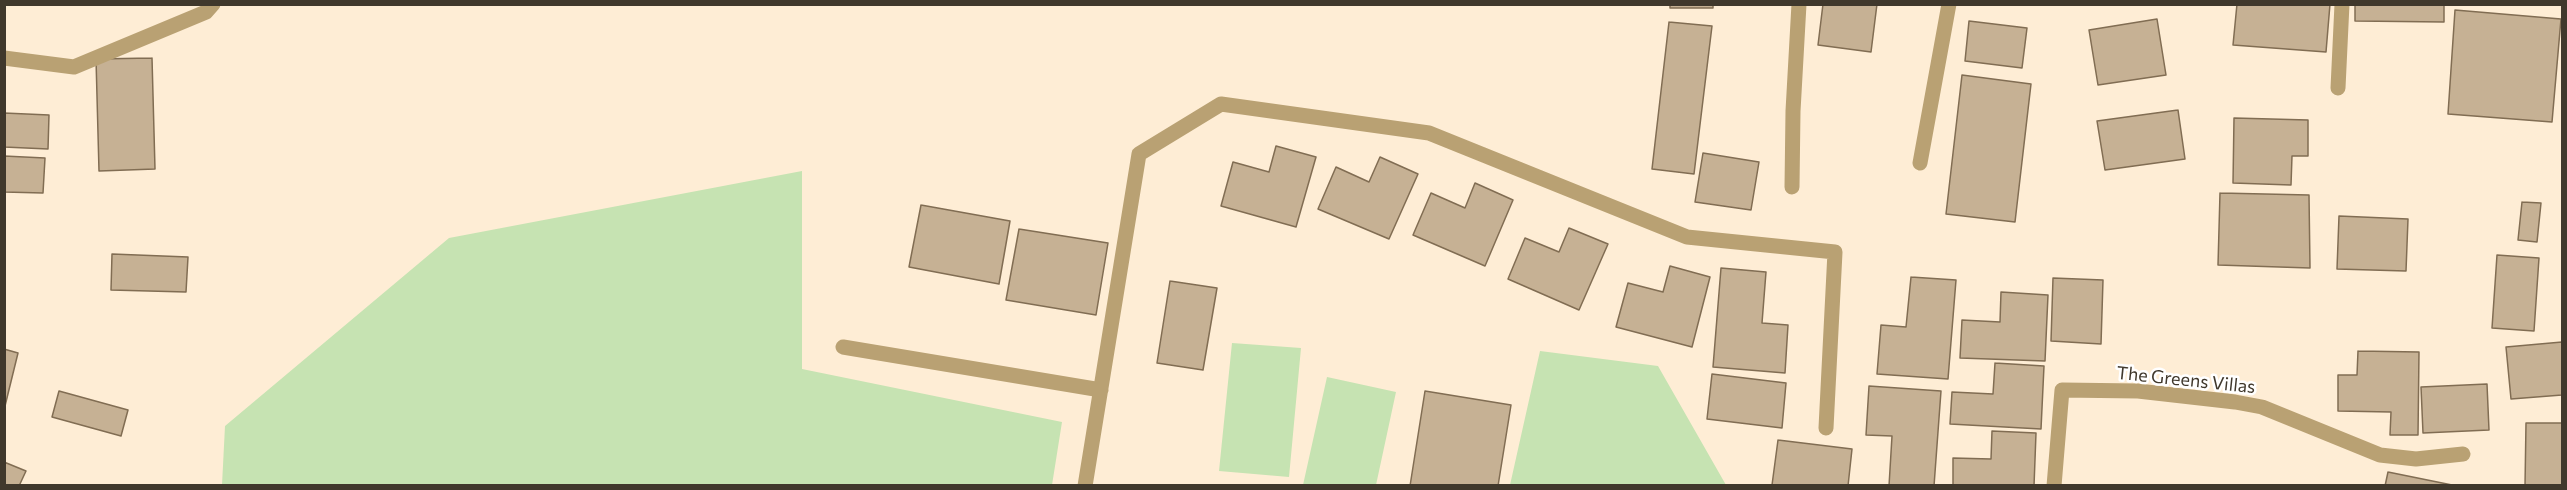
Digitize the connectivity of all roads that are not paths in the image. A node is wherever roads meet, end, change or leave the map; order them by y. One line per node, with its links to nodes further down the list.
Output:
1 (213, 4): 5 (street)
2 (1799, 4): 8 (street)
3 (1949, 4): 7 (street)
4 (2342, 4): 6 (street)
5 (4, 58)
6 (2338, 88)
7 (1920, 163)
8 (1792, 187)
9 (843, 347): 10 (street)
10 (1101, 390): 11 (street); 13 (street)
11 (1826, 428)
12 (2463, 454): 14 (street, The Greens Villas)
13 (1085, 486)
14 (2054, 486)

